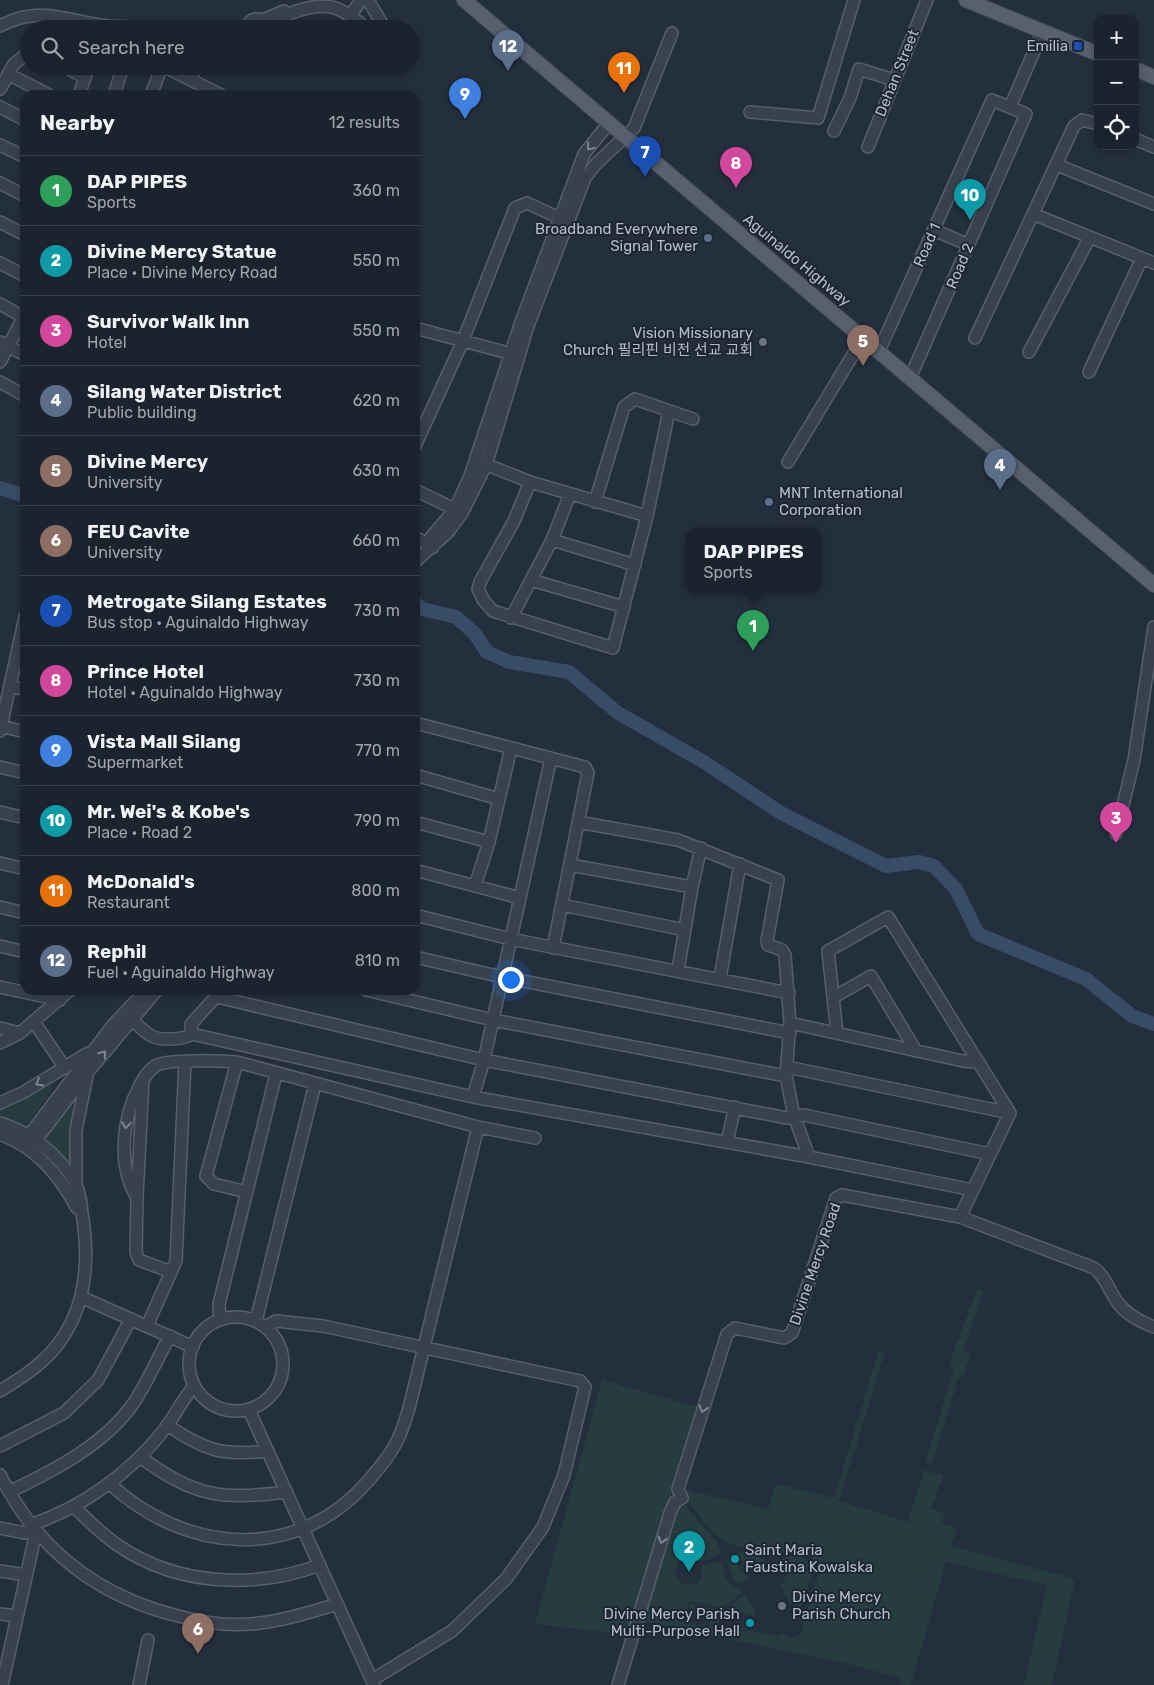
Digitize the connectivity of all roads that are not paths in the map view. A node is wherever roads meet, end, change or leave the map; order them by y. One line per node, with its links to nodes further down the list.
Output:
1 (304, 0): 11 (street)
2 (347, 0): 3 (street)
3 (360, 0): 9 (street)
4 (368, 0): 14 (street)
5 (464, 0): 42 (main road, Aguinaldo Highway)
6 (854, 0): 40 (street)
7 (927, 0): 31 (street, Dehan Street)
8 (966, 0): 16 (main road)
9 (351, 15): 12 (street); 13 (street)
10 (79, 20): 15 (street)
11 (276, 20)
12 (279, 20)
13 (357, 20)
14 (380, 20)
15 (0, 26)
16 (1043, 32): 18 (main road); 39 (street)
17 (672, 33): 45 (street)
18 (1094, 52)
19 (20, 59): 21 (street)
20 (1139, 71): 28 (main road)
21 (8, 74): 32 (street); 33 (street)
22 (80, 75): 29 (street)
23 (86, 75): 29 (street)
24 (120, 75): 35 (street)
25 (159, 75): 36 (street)
26 (181, 75): 30 (street)
27 (193, 75): 30 (street)
28 (1154, 77)
29 (85, 78): 34 (street)
30 (191, 80): 37 (street)
31 (894, 80): 44 (street); 48 (street, Dehan Street)
32 (0, 89)
33 (39, 90)
34 (81, 90)
35 (116, 90)
36 (153, 90)
37 (210, 90)
38 (0, 107): 41 (street)
39 (1010, 107): 58 (street, Road 1); 61 (street, Road 2)
40 (750, 112)
41 (20, 117)
42 (609, 122): 45 (main road, Aguinaldo Highway); 56 (street, one-way to 56)
43 (1094, 122): 51 (street)
44 (834, 131)
45 (624, 136): 56 (street); 70 (main road, Aguinaldo Highway)
46 (1139, 141): 49 (street)
47 (0, 144): 50 (street)
48 (868, 147)
49 (1154, 147)
50 (20, 155)
51 (1057, 165): 54 (street); 55 (street)
52 (0, 183): 53 (street)
53 (20, 193)
54 (1154, 204)
55 (1032, 214): 60 (street); 71 (street)
56 (563, 220): 72 (street); 77 (street)
57 (0, 222): 59 (street)
58 (934, 230): 61 (street); 74 (street, Road 1)
59 (20, 232)
60 (1090, 237): 62 (street); 76 (street)
61 (969, 245): 80 (street, Road 2)
62 (1142, 258): 64 (street); 79 (street)
63 (0, 263): 65 (street)
64 (1154, 263)
65 (20, 273)
66 (0, 304): 67 (street)
67 (20, 314)
68 (20, 322): 73 (street)
69 (420, 330): 72 (street)
70 (863, 338): 74 (main road, Aguinaldo Highway); 86 (street)
71 (975, 338)
72 (462, 343): 77 (street); 85 (street)
73 (4, 344): 75 (street); 78 (street)
74 (879, 351): 80 (main road, Aguinaldo Highway)
75 (20, 352)
76 (1029, 352)
77 (514, 355): 87 (street)
78 (0, 362)
79 (1089, 372)
80 (910, 378): 101 (main road, Aguinaldo Highway)
81 (0, 382): 82 (street)
82 (20, 393)
83 (669, 411): 84 (street); 91 (street); 93 (street)
84 (693, 419)
85 (420, 435)
86 (788, 462)
87 (481, 463): 88 (street); 92 (street)
88 (530, 482): 90 (street); 103 (street)
89 (420, 492): 92 (street)
90 (570, 494): 91 (street); 95 (street)
91 (595, 502): 93 (street)
92 (458, 511): 96 (street)
93 (647, 516): 99 (street)
94 (420, 540): 96 (street)
95 (552, 540): 99 (street); 100 (street)
96 (429, 545): 97 (street); 98 (street)
97 (420, 551)
98 (420, 556)
99 (635, 564): 102 (street)
100 (531, 580): 102 (street); 103 (street)
101 (1154, 584)
102 (624, 607): 103 (street)
103 (511, 618)
104 (1154, 627): 121 (street)
105 (20, 650): 106 (street)
106 (10, 686): 107 (street); 109 (street)
107 (20, 689)
108 (420, 724): 111 (street)
109 (0, 728): 110 (street)
110 (20, 731)
111 (511, 748): 112 (street); 116 (street)
112 (551, 758): 119 (street); 131 (street)
113 (0, 766): 114 (street)
114 (20, 772)
115 (420, 776): 116 (street)
116 (499, 798): 122 (street)
117 (0, 812): 118 (street)
118 (20, 817)
119 (578, 822): 123 (street); 126 (street)
120 (420, 823): 122 (street)
121 (1116, 834)
122 (489, 842): 129 (street)
123 (701, 848): 125 (street); 130 (street)
124 (0, 863): 127 (street)
125 (740, 864): 144 (street); 147 (street)
126 (570, 866): 130 (street); 132 (street)
127 (20, 869)
128 (420, 871): 129 (street)
129 (475, 886): 131 (street)
130 (692, 887): 136 (street)
131 (520, 898): 137 (street)
132 (562, 905): 136 (street); 139 (street)
133 (0, 907): 134 (street)
134 (20, 912)
135 (420, 916): 137 (street)
136 (685, 930): 142 (street)
137 (510, 939): 139 (street); 143 (street)
138 (0, 946): 140 (street)
139 (553, 948): 142 (street)
140 (20, 951)
141 (420, 958): 143 (street)
142 (678, 970): 144 (street)
143 (502, 977): 158 (street); 161 (street)
144 (720, 978): 147 (street)
145 (0, 987): 146 (street)
146 (20, 991)
147 (789, 993): 161 (street)
148 (37, 995): 156 (street)
149 (65, 995): 156 (street)
150 (142, 995): 166 (street)
151 (153, 995): 157 (street)
152 (219, 995): 164 (street)
153 (224, 995): 168 (street)
154 (387, 995): 158 (street)
155 (834, 997): 163 (street); 167 (street); 171 (street)
156 (60, 1000): 159 (street)
157 (131, 1019): 164 (street); 173 (street, one-way to 157)
158 (493, 1020): 168 (street); 175 (street)
159 (34, 1022): 162 (street); 172 (street)
160 (0, 1028): 162 (street)
161 (790, 1028): 163 (street); 175 (street)
162 (20, 1033): 165 (street)
163 (837, 1033): 167 (street)
164 (192, 1034): 174 (street)
165 (0, 1042)
166 (95, 1048): 172 (street); 188 (street)
167 (916, 1051): 171 (street)
168 (484, 1060): 179 (street); 181 (street)
169 (185, 1062): 170 (street); 197 (street); 197 (street)
170 (237, 1062): 176 (street); 194 (street)
171 (978, 1062): 182 (street)
172 (65, 1068): 180 (street, one-way to 180)
173 (88, 1072): 188 (street); 192 (street)
174 (358, 1072): 178 (street); 179 (street)
175 (786, 1072): 182 (street); 183 (street)
176 (276, 1074): 177 (street); 194 (street)
177 (315, 1084): 178 (street); 201 (street)
178 (352, 1093): 185 (street)
179 (473, 1097): 189 (street)
180 (0, 1103)
181 (735, 1107): 183 (street); 189 (street)
182 (1010, 1113): 190 (street)
183 (794, 1116): 190 (street); 191 (street)
184 (0, 1123): 188 (street)
185 (478, 1127): 187 (street); 206 (street)
186 (0, 1134): 188 (street)
187 (535, 1138)
188 (29, 1142): 192 (street); 196 (street)
189 (727, 1142): 191 (street)
190 (990, 1154): 193 (street)
191 (809, 1157): 193 (street)
192 (76, 1186): 196 (street)
193 (973, 1190): 195 (street)
194 (246, 1192): 200 (street)
195 (960, 1217): 203 (street, Divine Mercy Road); 233 (street, Divine Mercy Road, one-way to 233)
196 (83, 1218): 198 (street)
197 (170, 1272): 202 (street)
198 (81, 1297): 199 (street); 208 (street)
199 (131, 1319): 202 (street); 211 (street)
200 (220, 1320): 201 (street); 205 (street)
201 (260, 1324): 206 (street); 209 (street)
202 (147, 1326): 204 (street)
203 (1154, 1328)
204 (170, 1336): 205 (street); 216 (street)
205 (193, 1347): 207 (street)
206 (422, 1347): 221 (street); 230 (street)
207 (194, 1386): 209 (street); 210 (street)
208 (0, 1391)
209 (249, 1410): 212 (street)
210 (167, 1425): 212 (street); 213 (street)
211 (0, 1446)
212 (268, 1452): 217 (street)
213 (140, 1457): 215 (street); 217 (street)
214 (0, 1475): 216 (street)
215 (109, 1484): 218 (street); 221 (street)
216 (8, 1492): 220 (street)
217 (286, 1492): 221 (street)
218 (73, 1506): 220 (street); 222 (street)
219 (0, 1528): 220 (street)
220 (33, 1528): 224 (street); 225 (street)
221 (303, 1528): 222 (street)
222 (320, 1565): 225 (street)
223 (0, 1571): 224 (street)
224 (26, 1575): 227 (street)
225 (337, 1604): 230 (street)
226 (0, 1614): 227 (street)
227 (17, 1616): 229 (street)
228 (148, 1640): 232 (street)
229 (4, 1656): 231 (street)
230 (373, 1683)
231 (2, 1685)
232 (139, 1685)
233 (618, 1685)

